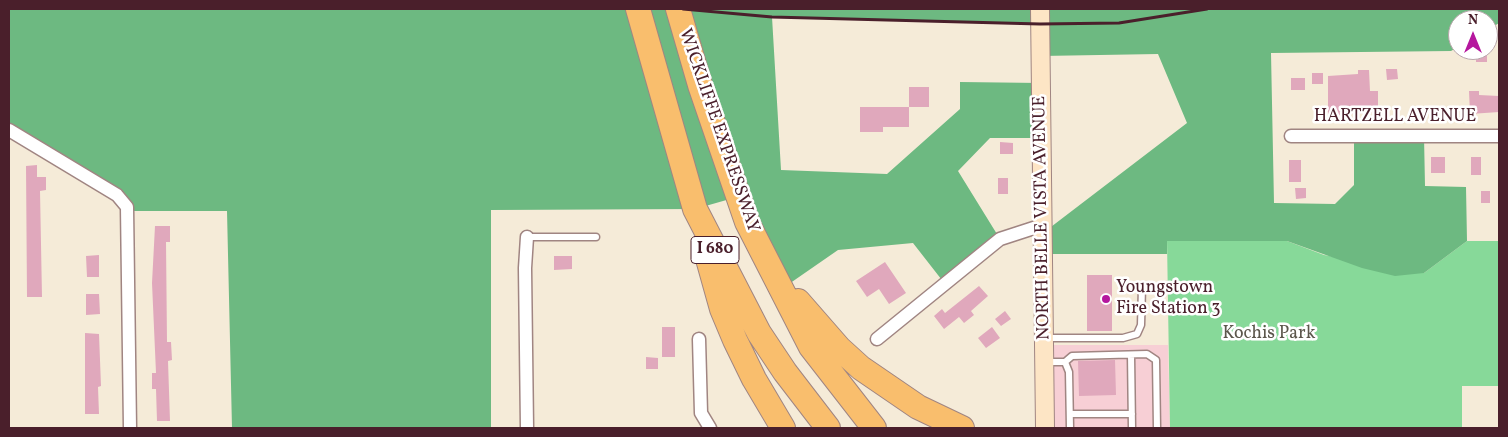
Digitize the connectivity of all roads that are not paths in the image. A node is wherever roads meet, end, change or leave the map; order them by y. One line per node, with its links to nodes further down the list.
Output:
1 (638, 9): 7 (highway, I 680)
2 (678, 9): 11 (highway, WICKLIFFE EXPRESSWAY / I 680)
3 (1040, 9): 8 (street, NORTH BELLE VISTA AVENUE)
4 (9, 130): 21 (street)
5 (1291, 136): 6 (street, HARTZELL AVENUE)
6 (1499, 136)
7 (695, 209): 24 (highway); 25 (highway, I 680)
8 (1043, 225): 13 (street, NORTH BELLE VISTA AVENUE); 15 (street)
9 (527, 237): 10 (lane); 22 (street)
10 (596, 237)
11 (764, 257): 26 (highway, WICKLIFFE EXPRESSWAY / I 680); 27 (highway)
12 (1142, 287): 13 (lane)
13 (1044, 338): 17 (street, NORTH BELLE VISTA AVENUE)
14 (699, 339): 23 (street)
15 (877, 339)
16 (1131, 355): 18 (lane); 20 (lane); 31 (lane)
17 (1044, 362): 18 (lane); 28 (street, NORTH BELLE VISTA AVENUE)
18 (1064, 362): 19 (lane)
19 (1070, 414): 20 (lane); 29 (lane)
20 (1132, 414): 30 (lane)
21 (130, 428)
22 (527, 428)
23 (710, 428)
24 (783, 428)
25 (828, 428)
26 (874, 428)
27 (962, 428)
28 (1045, 428)
29 (1070, 428)
30 (1132, 428)
31 (1157, 428)

